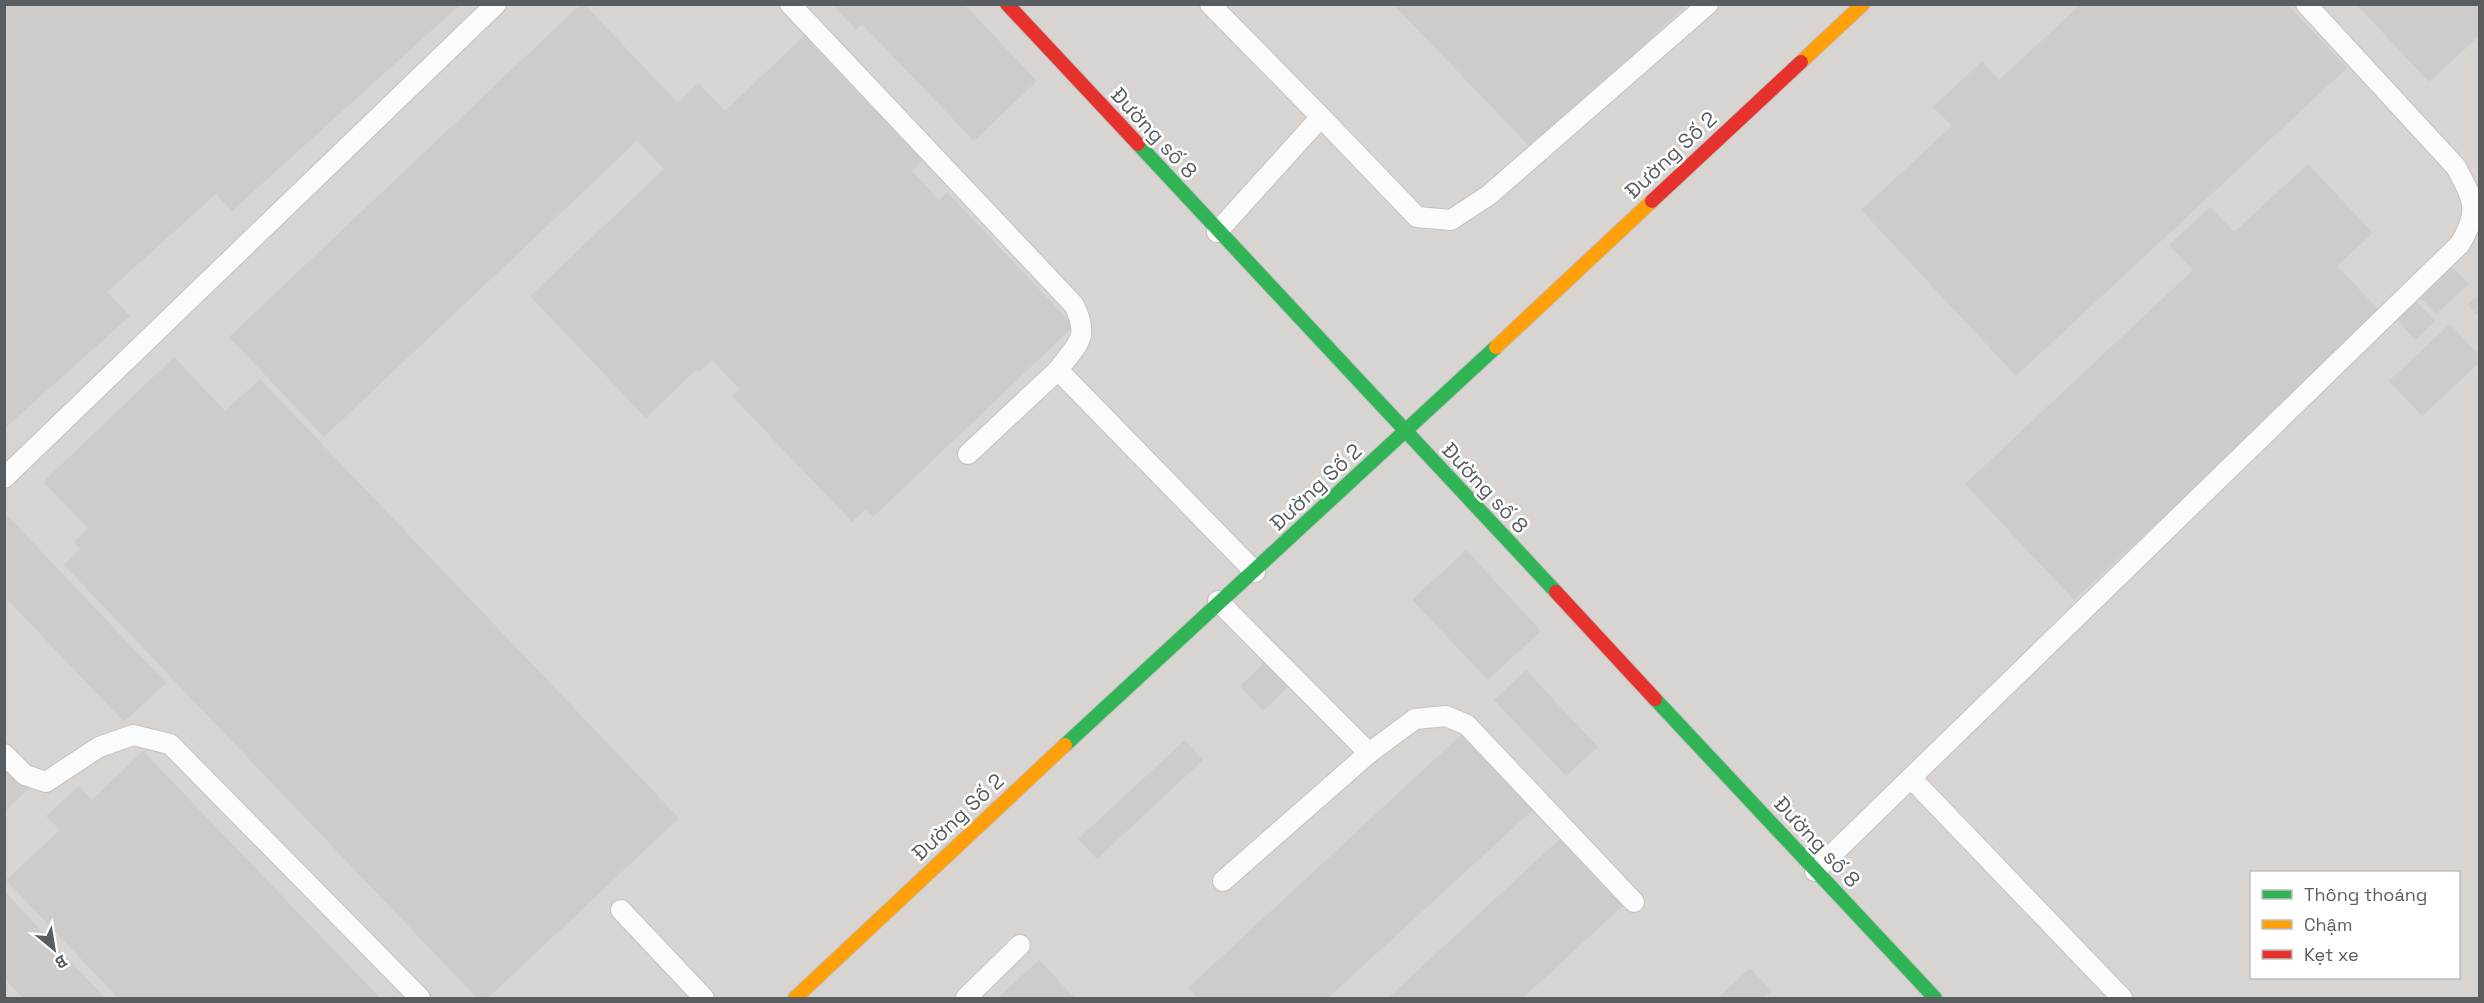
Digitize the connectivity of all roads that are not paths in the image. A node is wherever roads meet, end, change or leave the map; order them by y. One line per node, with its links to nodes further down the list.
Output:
1 (496, 4): 13 (lane)
2 (790, 4): 10 (lane)
3 (1006, 4): 9 (street, Đường số 8)
4 (1210, 4): 8 (lane)
5 (1708, 4): 8 (lane)
6 (1863, 4): 11 (street, Đường Số 2)
7 (2306, 4): 18 (lane)
8 (1321, 117): 9 (lane)
9 (1217, 232): 11 (street, Đường số 8)
10 (1058, 370): 12 (lane); 14 (lane)
11 (1405, 433): 14 (street, Đường Số 2); 19 (street, Đường số 8)
12 (968, 454)
13 (4, 478)
14 (1255, 572): 15 (street, Đường Số 2)
15 (1218, 601): 16 (lane); 26 (street, Đường Số 2)
16 (1369, 753): 20 (lane); 21 (lane)
17 (4, 754): 24 (lane)
18 (1912, 778): 19 (lane); 29 (lane)
19 (1815, 871): 28 (street, Đường số 8)
20 (1223, 880)
21 (1634, 902)
22 (621, 910): 25 (lane)
23 (1020, 945): 27 (lane)
24 (420, 999)
25 (704, 999)
26 (795, 999)
27 (966, 999)
28 (1935, 999)
29 (2122, 999)

